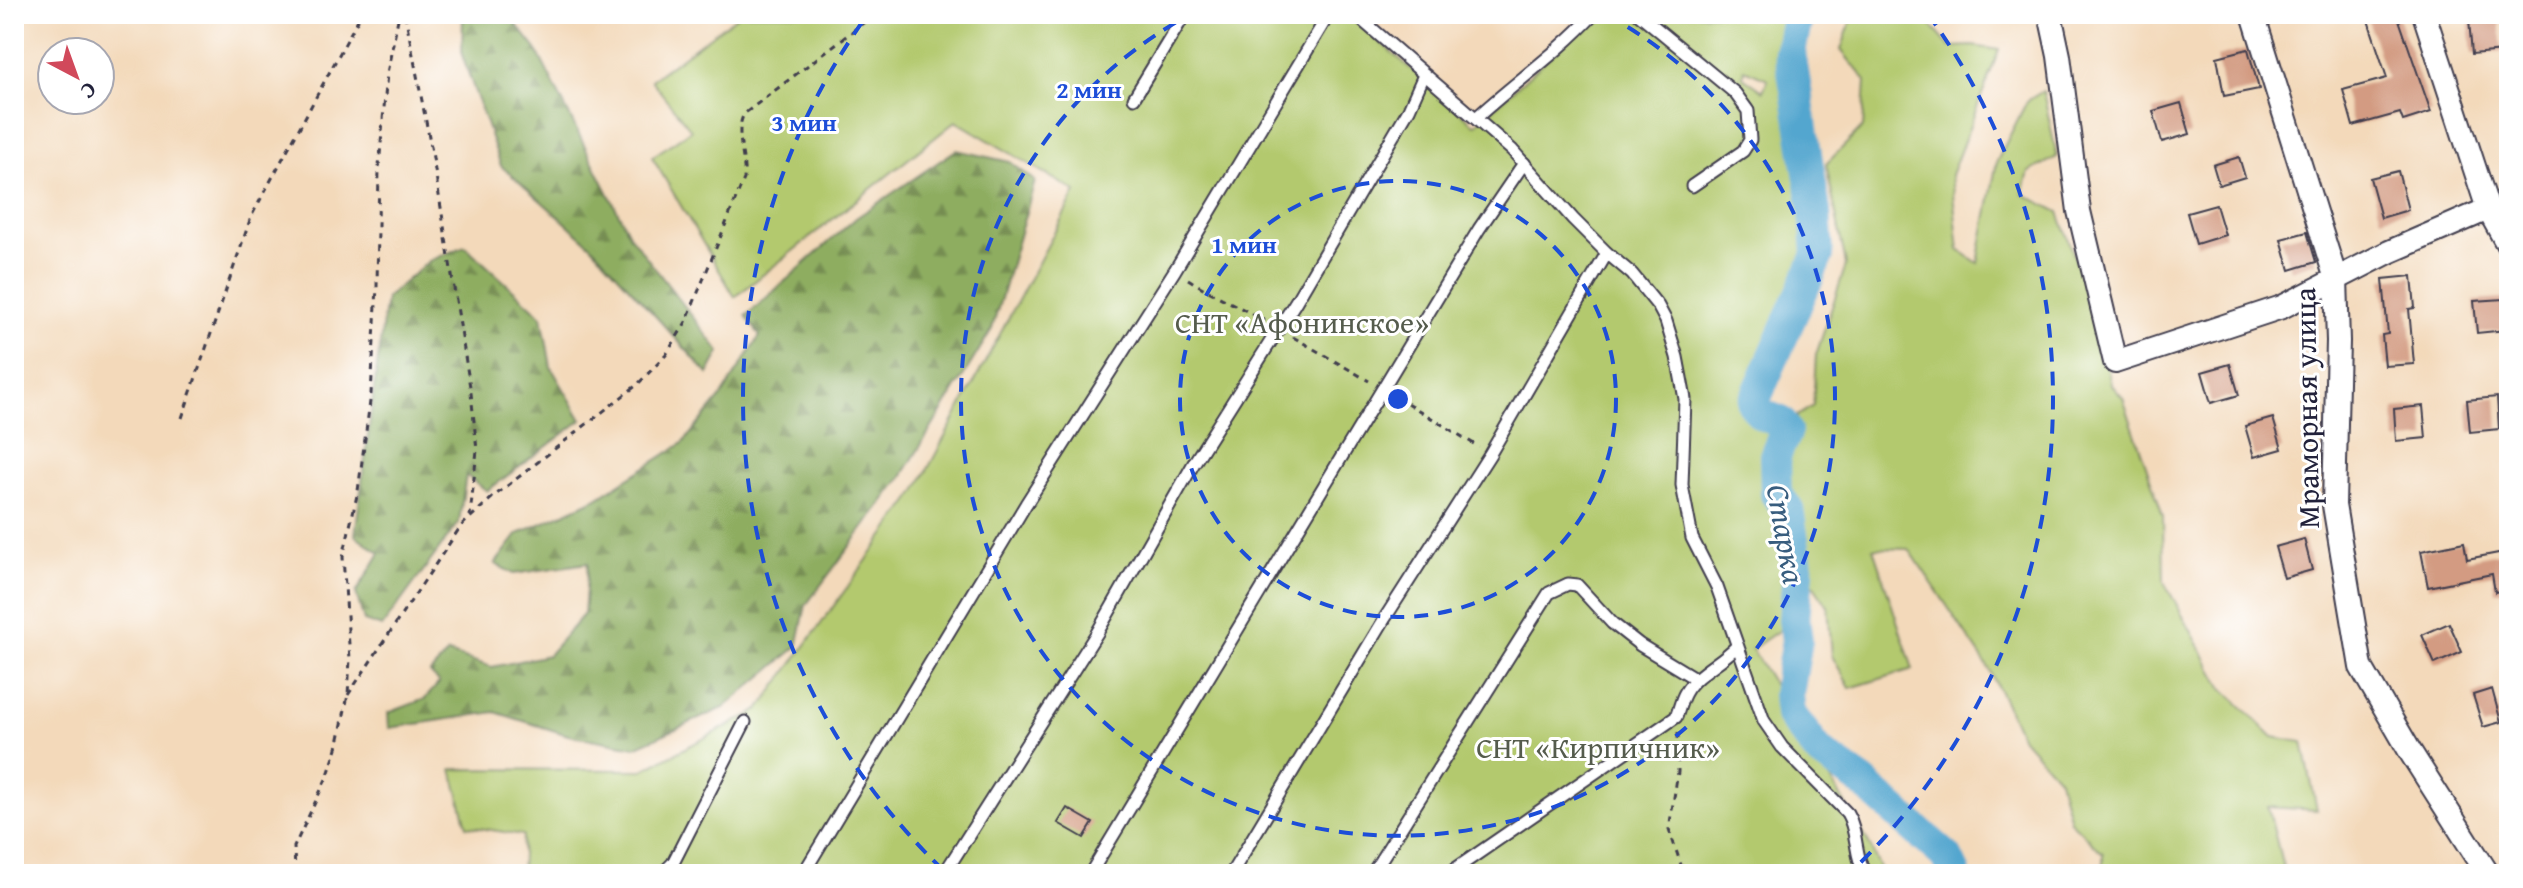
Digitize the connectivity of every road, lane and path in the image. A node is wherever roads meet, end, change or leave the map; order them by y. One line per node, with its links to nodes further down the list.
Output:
1 (361, 14): 25 (path)
2 (399, 14): 30 (path)
3 (405, 14): 27 (path)
4 (875, 14): 27 (path)
5 (1185, 14): 14 (lane)
6 (1329, 14): 21 (lane)
7 (1355, 14): 13 (lane)
8 (1594, 14): 15 (lane)
9 (1639, 14): 17 (lane)
10 (2050, 14): 22 (street)
11 (2253, 14): 22 (street, Мраморная улица)
12 (2424, 14): 18 (street)
13 (1424, 75): 15 (lane); 23 (lane)
14 (1134, 98)
15 (1476, 118): 16 (lane)
16 (1524, 163): 20 (lane); 24 (lane)
17 (1692, 186)
18 (2488, 209): 19 (street); 22 (street)
19 (2509, 247)
20 (1607, 253): 26 (lane); 28 (lane)
21 (1175, 270): 23 (path); 35 (lane)
22 (2336, 279): 43 (street, Мраморная улица)
23 (1279, 329): 24 (path); 36 (lane)
24 (1383, 389): 26 (path); 37 (lane)
25 (182, 418)
26 (1490, 454): 38 (lane)
27 (470, 517): 30 (path)
28 (1737, 646): 29 (lane); 42 (lane)
29 (1696, 679): 31 (lane); 39 (lane)
30 (348, 695): 33 (path)
31 (1676, 717): 40 (lane); 41 (path)
32 (745, 722): 34 (lane)
33 (295, 874)
34 (662, 874)
35 (803, 874)
36 (944, 874)
37 (1090, 874)
38 (1231, 874)
39 (1372, 874)
40 (1448, 874)
41 (1684, 874)
42 (1865, 874)
43 (2488, 874)

